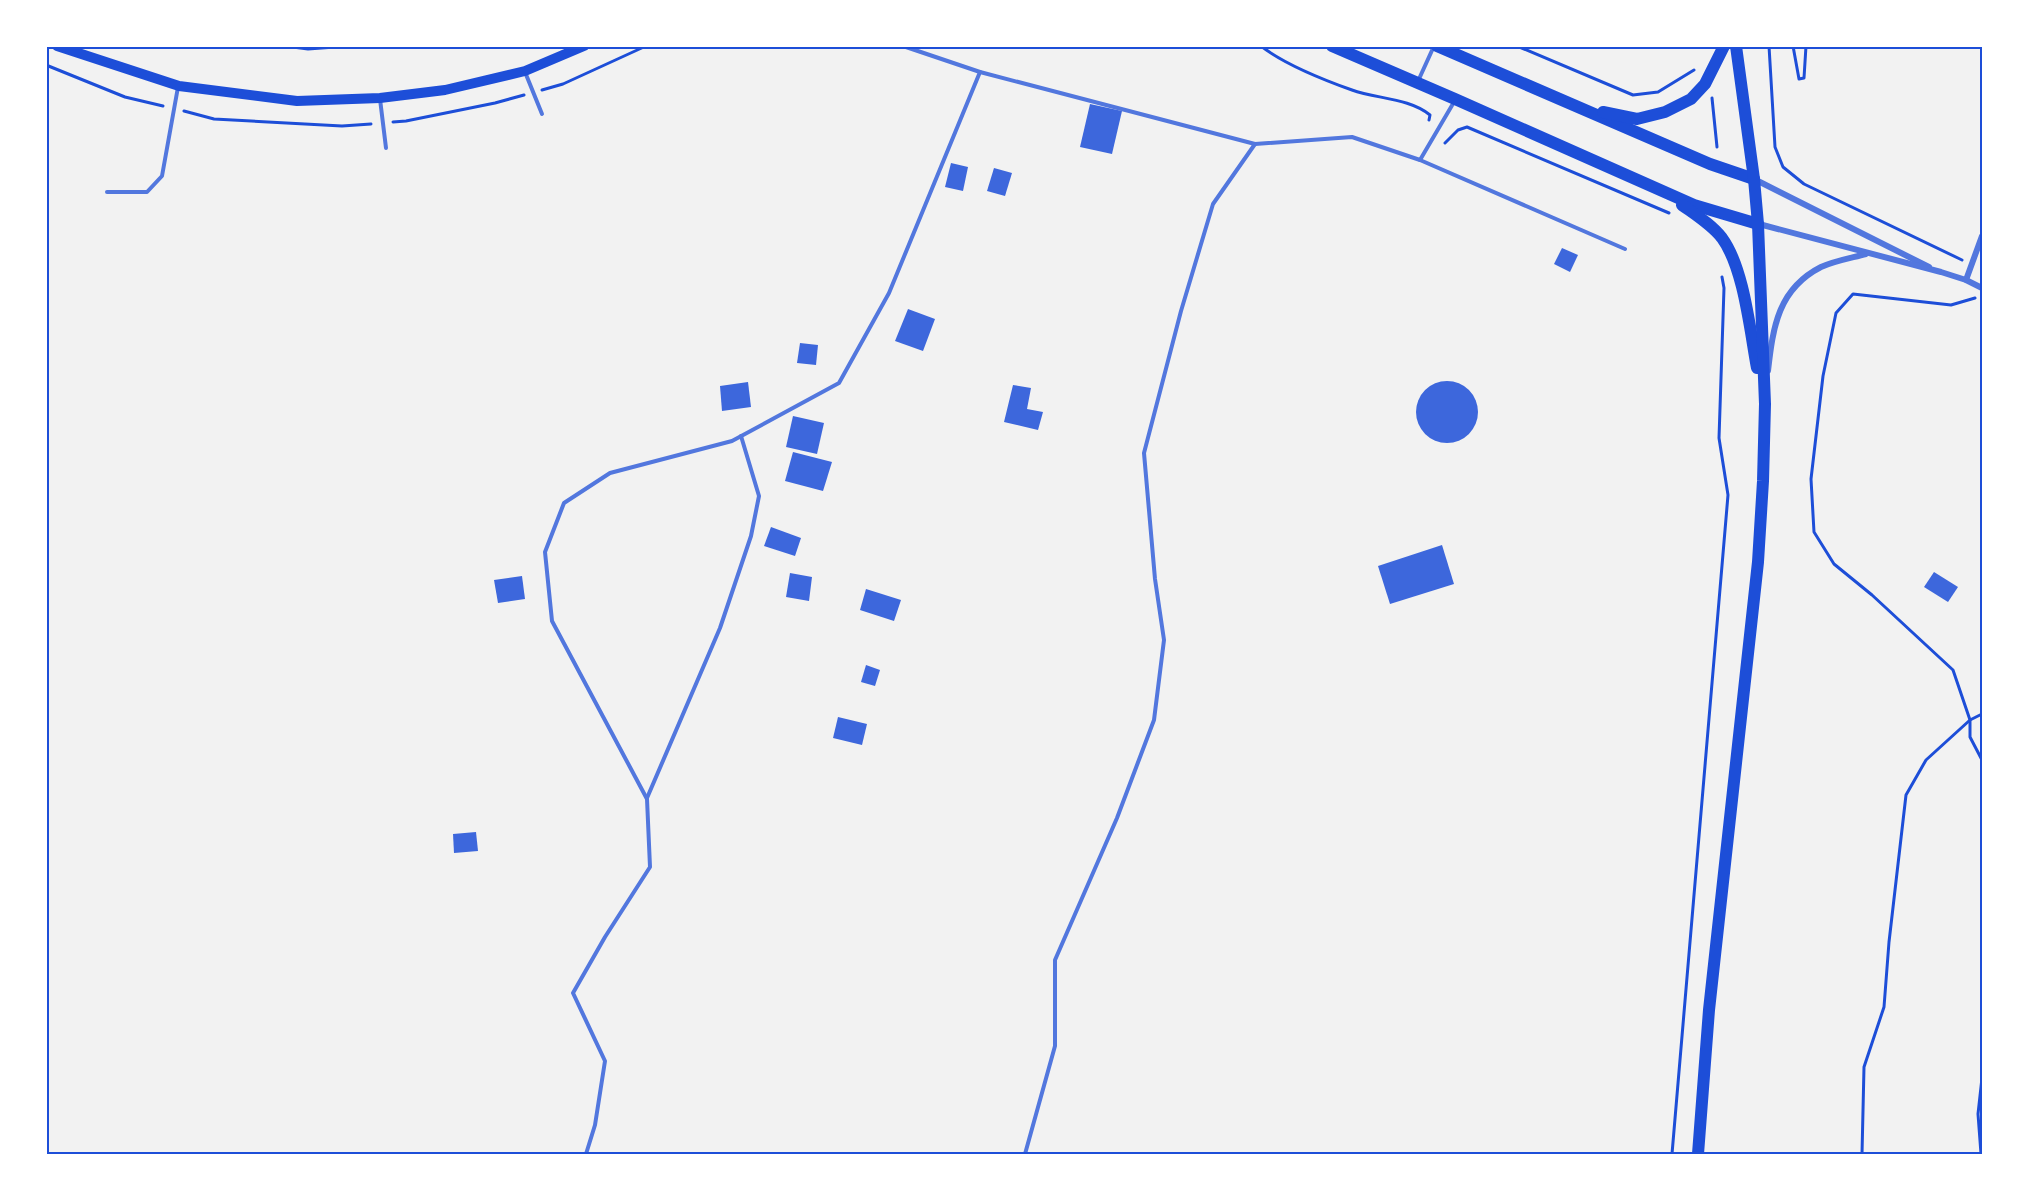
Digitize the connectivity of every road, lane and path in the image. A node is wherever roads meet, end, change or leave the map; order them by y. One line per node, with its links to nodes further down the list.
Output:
1 (57, 46): 19 (main road)
2 (285, 46): 3 (path)
3 (349, 46)
4 (584, 46): 16 (main road)
5 (903, 46): 17 (lane)
6 (1261, 46): 25 (path)
7 (1332, 46): 18 (main road)
8 (1435, 46): 18 (lane); 23 (main road)
9 (1517, 46): 15 (path)
10 (1724, 46): 23 (main road)
11 (1736, 46): 31 (main road)
12 (1769, 46): 39 (path)
13 (1793, 46): 14 (path)
14 (1806, 46)
15 (1698, 62)
16 (525, 71): 20 (main road); 24 (lane)
17 (980, 72): 27 (lane); 46 (lane)
18 (1417, 83): 22 (main road)
19 (179, 86): 20 (main road); 32 (lane)
20 (380, 98): 29 (lane)
21 (1712, 98): 28 (path)
22 (1455, 99): 30 (lane); 33 (main road)
23 (1576, 106): 31 (main road)
24 (542, 114)
25 (1428, 124)
26 (1445, 143): 34 (path)
27 (1255, 144): 30 (lane); 53 (lane)
28 (1717, 147)
29 (386, 148)
30 (1420, 160): 37 (lane)
31 (1754, 179): 35 (main road); 41 (street)
32 (107, 192)
33 (1665, 192): 35 (main road); 45 (main road)
34 (1678, 217)
35 (1758, 224): 38 (street); 45 (main road)
36 (1983, 236): 39 (street)
37 (1625, 249)
38 (1866, 254): 41 (street); 45 (street)
39 (1972, 265): 42 (street)
40 (1721, 268): 54 (path)
41 (1941, 272): 42 (street)
42 (1966, 280): 43 (street)
43 (1983, 288)
44 (1983, 296): 48 (path)
45 (1765, 404): 55 (main road)
46 (741, 436): 50 (lane); 50 (lane)
47 (1983, 714): 48 (path)
48 (1970, 720): 49 (path); 56 (path)
49 (1983, 760)
50 (646, 799): 52 (lane)
51 (1983, 1078): 57 (path)
52 (586, 1155)
53 (1024, 1155)
54 (1672, 1155)
55 (1698, 1155)
56 (1862, 1155)
57 (1981, 1155)

